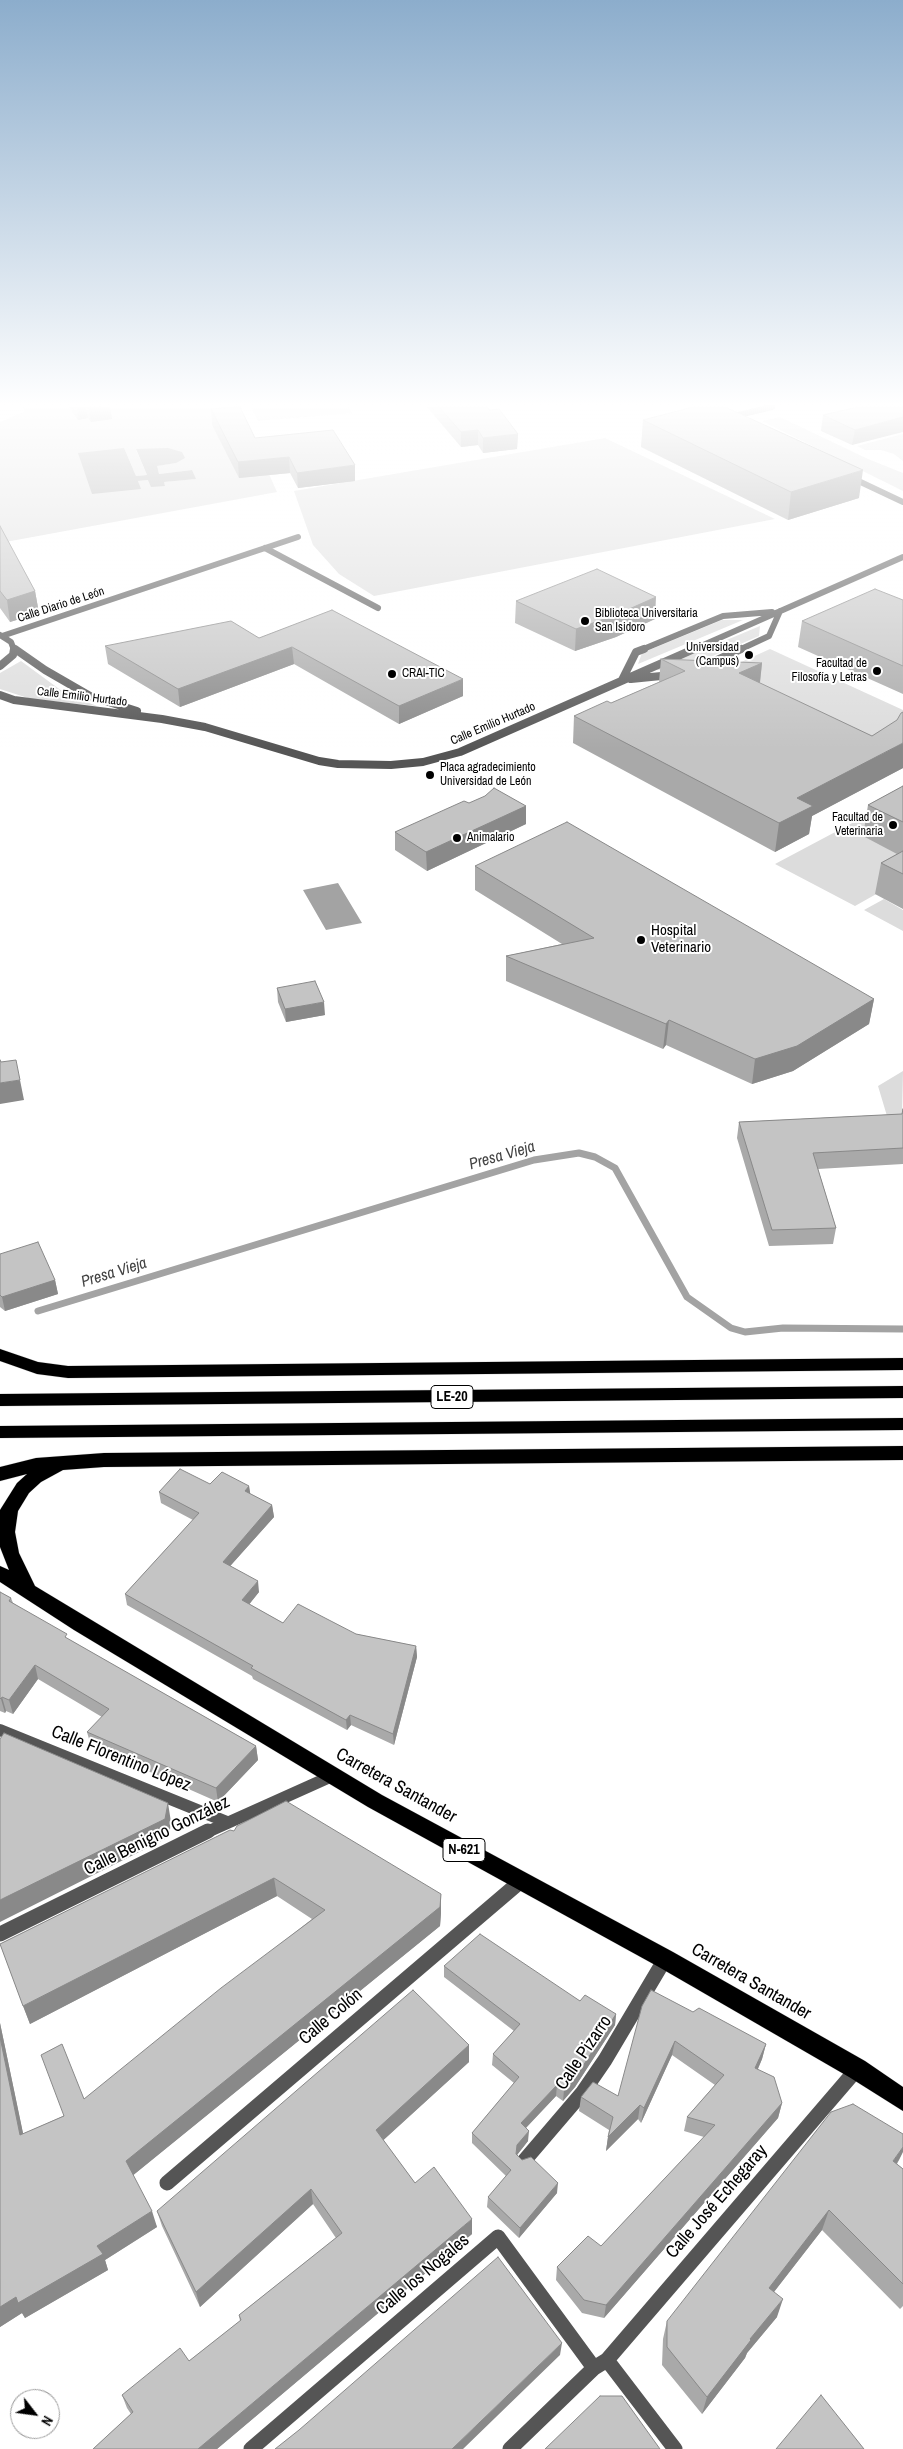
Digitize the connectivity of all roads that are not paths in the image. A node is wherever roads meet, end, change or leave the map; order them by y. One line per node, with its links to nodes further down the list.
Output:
1 (298, 538): 2 (street, Calle Diario de León)
2 (265, 548): 4 (street); 6 (street, Calle Diario de León)
3 (903, 558): 5 (street, Calle Emilio Hurtado)
4 (378, 608)
5 (780, 611): 9 (street); 11 (street, Calle Emilio Hurtado); 11 (street, Calle Emilio Hurtado)
6 (1, 636): 7 (street, Calle Emilio Hurtado)
7 (14, 648): 8 (street); 13 (street, Calle Emilio Hurtado)
8 (0, 666)
9 (694, 670)
10 (676, 674): 11 (street, Calle Emilio Hurtado)
11 (622, 680): 13 (street, Calle Emilio Hurtado)
12 (0, 695): 13 (street, Calle Emilio Hurtado)
13 (162, 719)
14 (0, 1355): 15 (highway)
15 (903, 1364)
16 (903, 1392): 17 (highway, LE-20)
17 (0, 1400)
18 (903, 1424): 19 (highway, LE-20)
19 (0, 1432)
20 (903, 1453): 21 (highway)
21 (65, 1462): 22 (highway); 24 (highway)
22 (0, 1474)
23 (1, 1574): 24 (highway, Carretera Santander / N-621)
24 (29, 1593): 26 (highway, Carretera Santander / N-621)
25 (0, 1730): 27 (street, Calle Florentino López)
26 (332, 1776): 27 (street, Calle Benigno González); 28 (highway, Carretera Santander / N-621)
27 (227, 1822): 29 (street, Calle Benigno González)
28 (521, 1881): 30 (highway, Carretera Santander / N-621); 34 (street, Calle Colón)
29 (0, 1934)
30 (665, 1959): 31 (highway, Carretera Santander / N-621); 33 (street, Calle Pizarro)
31 (856, 2069): 32 (highway, Carretera Santander / N-621); 35 (street, Calle José Echegaray)
32 (903, 2100)
33 (524, 2162)
34 (166, 2183)
35 (601, 2364): 36 (street, Calle los Nogales); 37 (street, Calle José Echegaray); 38 (street)
36 (250, 2449)
37 (510, 2449)
38 (675, 2449)

